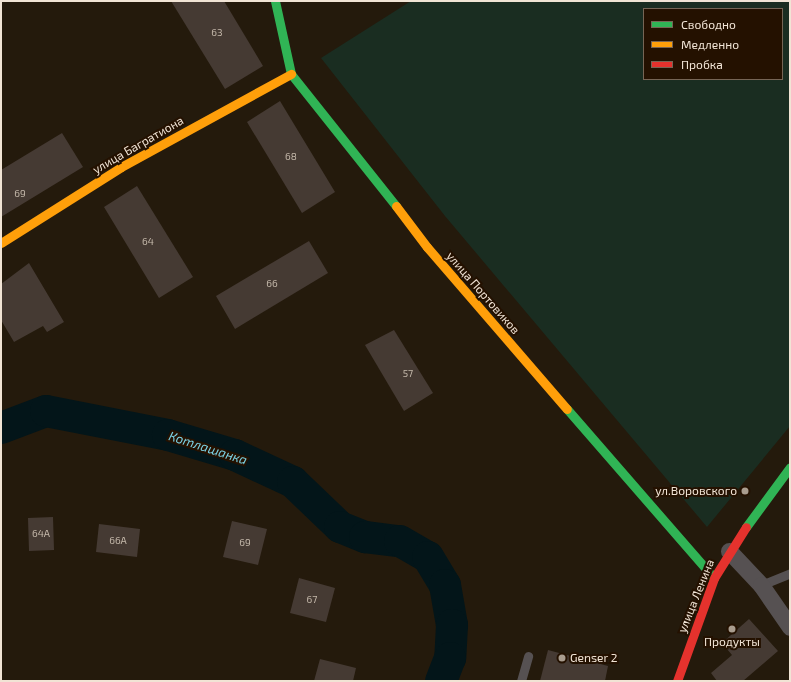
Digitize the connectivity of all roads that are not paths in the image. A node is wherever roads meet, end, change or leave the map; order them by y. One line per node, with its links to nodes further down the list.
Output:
1 (274, 1): 2 (street, улица Портовиков)
2 (291, 74): 3 (street, улица Багратиона); 7 (street, улица Портовиков)
3 (1, 243)
4 (790, 467): 5 (street, улица Ленина)
5 (729, 551): 7 (street, улица Ленина); 8 (street)
6 (790, 573): 8 (lane)
7 (714, 578): 12 (street, улица Ленина)
8 (762, 585): 9 (street)
9 (790, 627)
10 (528, 656): 11 (lane)
11 (521, 681)
12 (677, 681)

